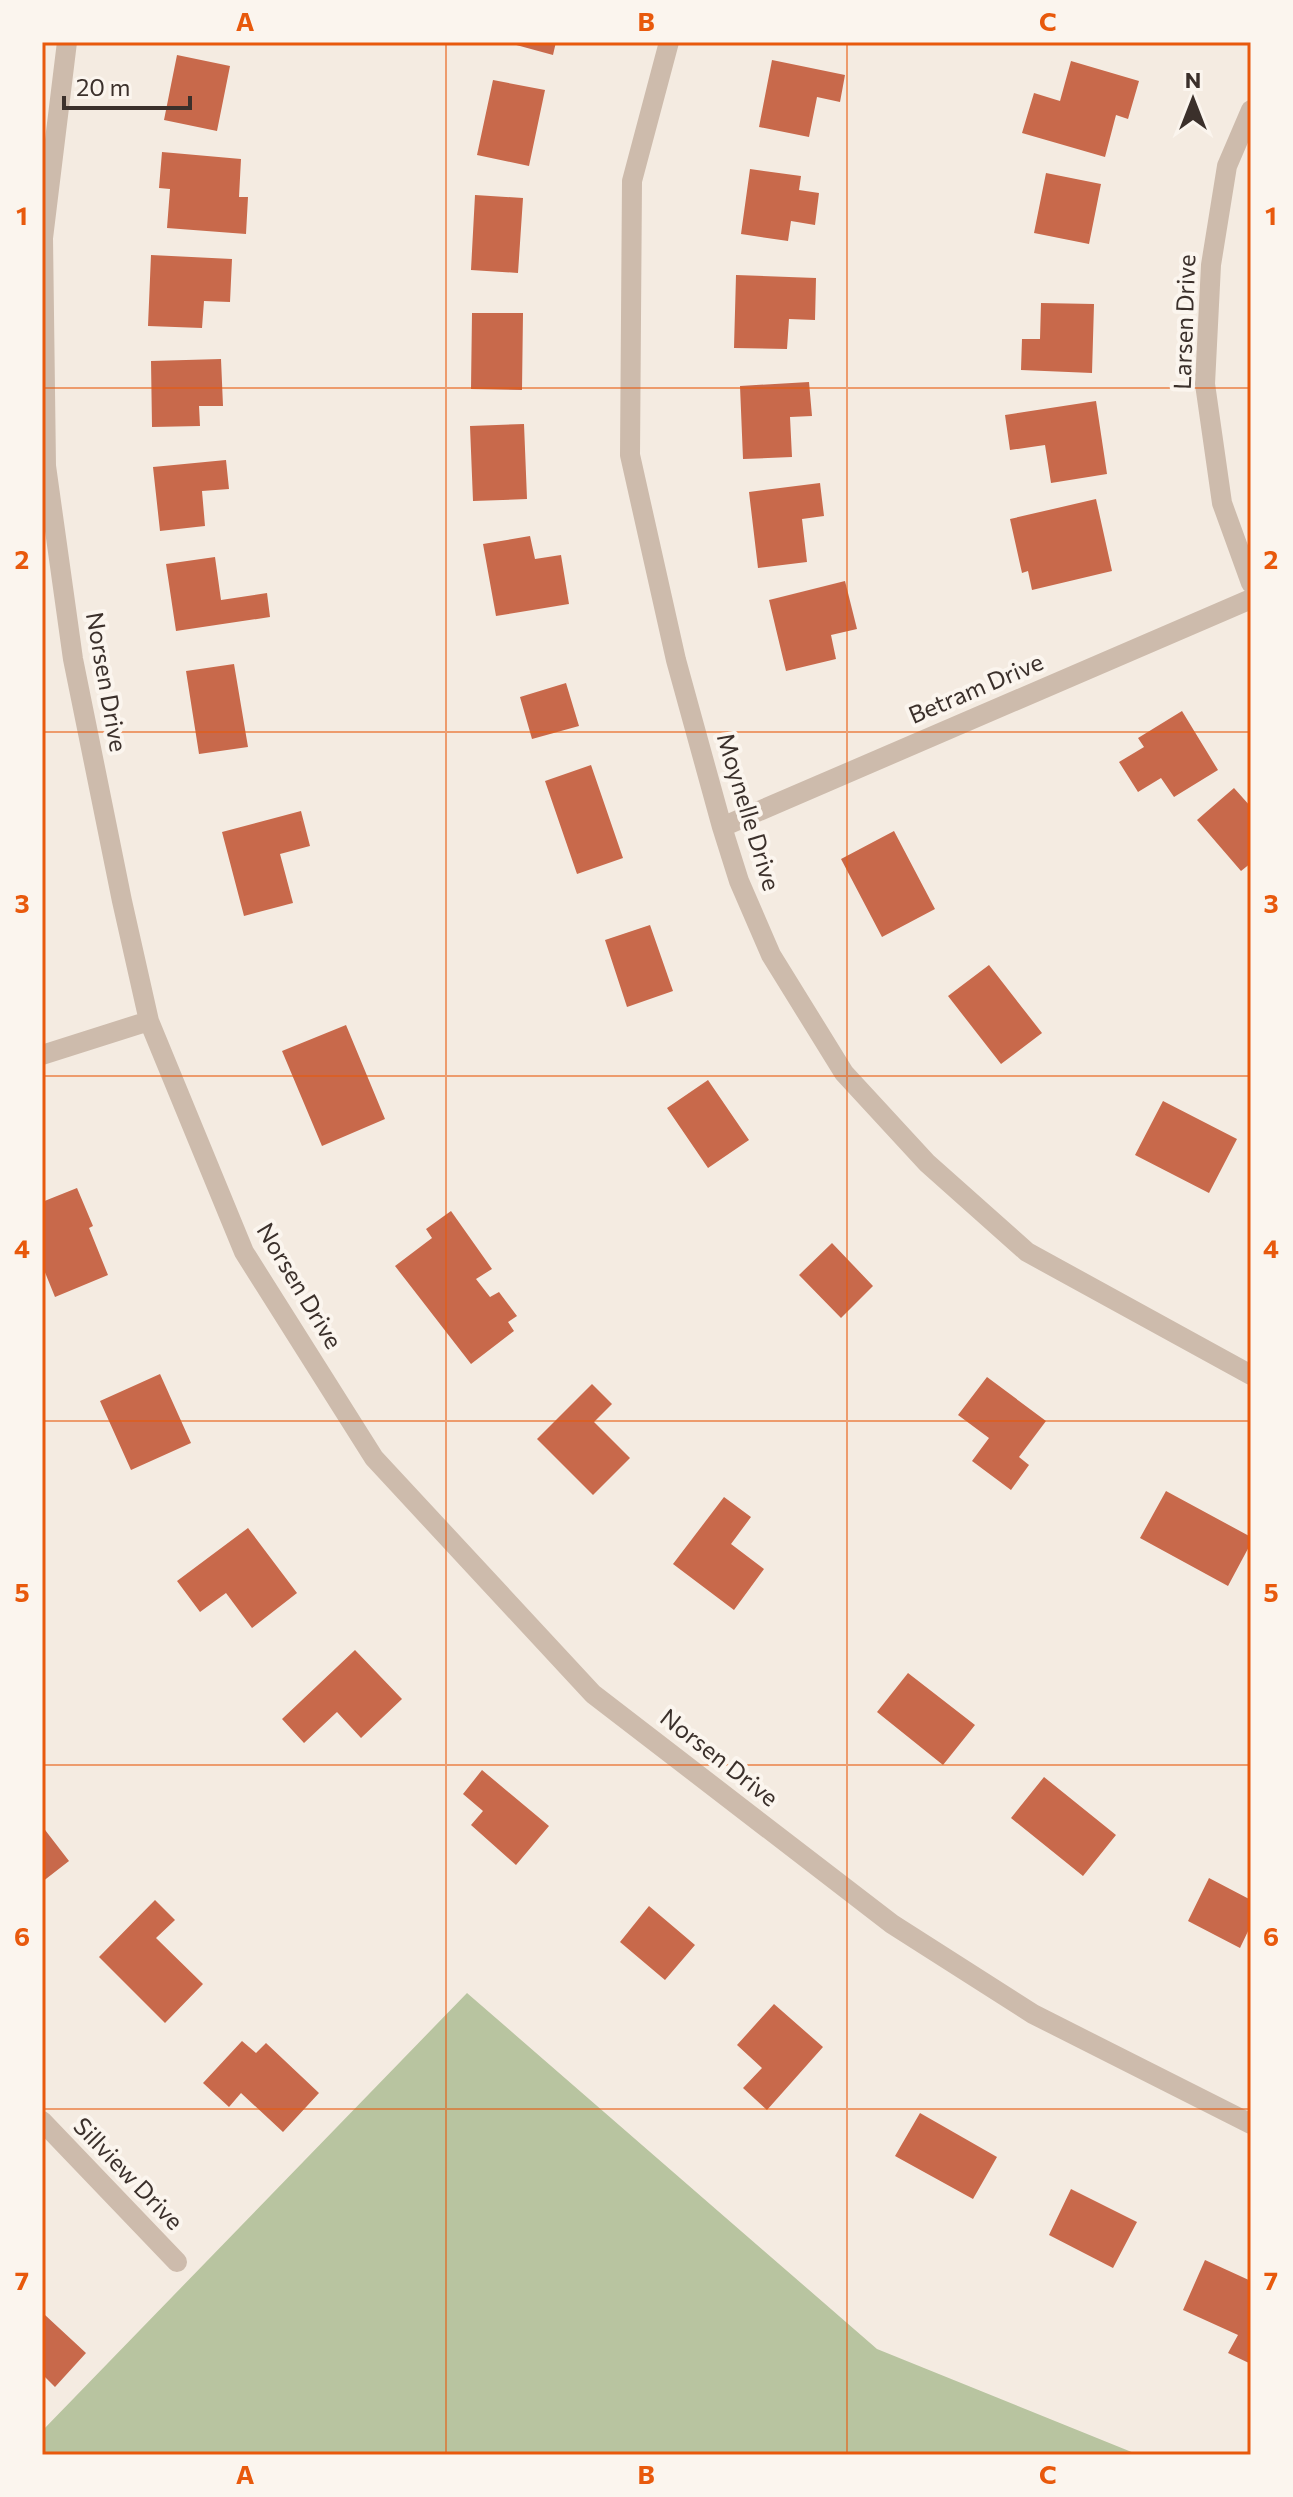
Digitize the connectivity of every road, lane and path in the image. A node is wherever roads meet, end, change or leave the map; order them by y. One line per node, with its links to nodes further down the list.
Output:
1 (67, 42): 7 (street, Norsen Drive)
2 (669, 42): 6 (street, Moynelle Drive)
3 (1251, 110): 4 (street, Larsen Drive)
4 (1251, 583)
5 (1251, 599): 6 (street, Betram Drive)
6 (722, 827): 9 (street, Moynelle Drive)
7 (149, 1021): 8 (street); 11 (street, Norsen Drive)
8 (42, 1055)
9 (1251, 1375)
10 (42, 2121): 12 (street, Sillview Drive)
11 (1251, 2124)
12 (177, 2262)

